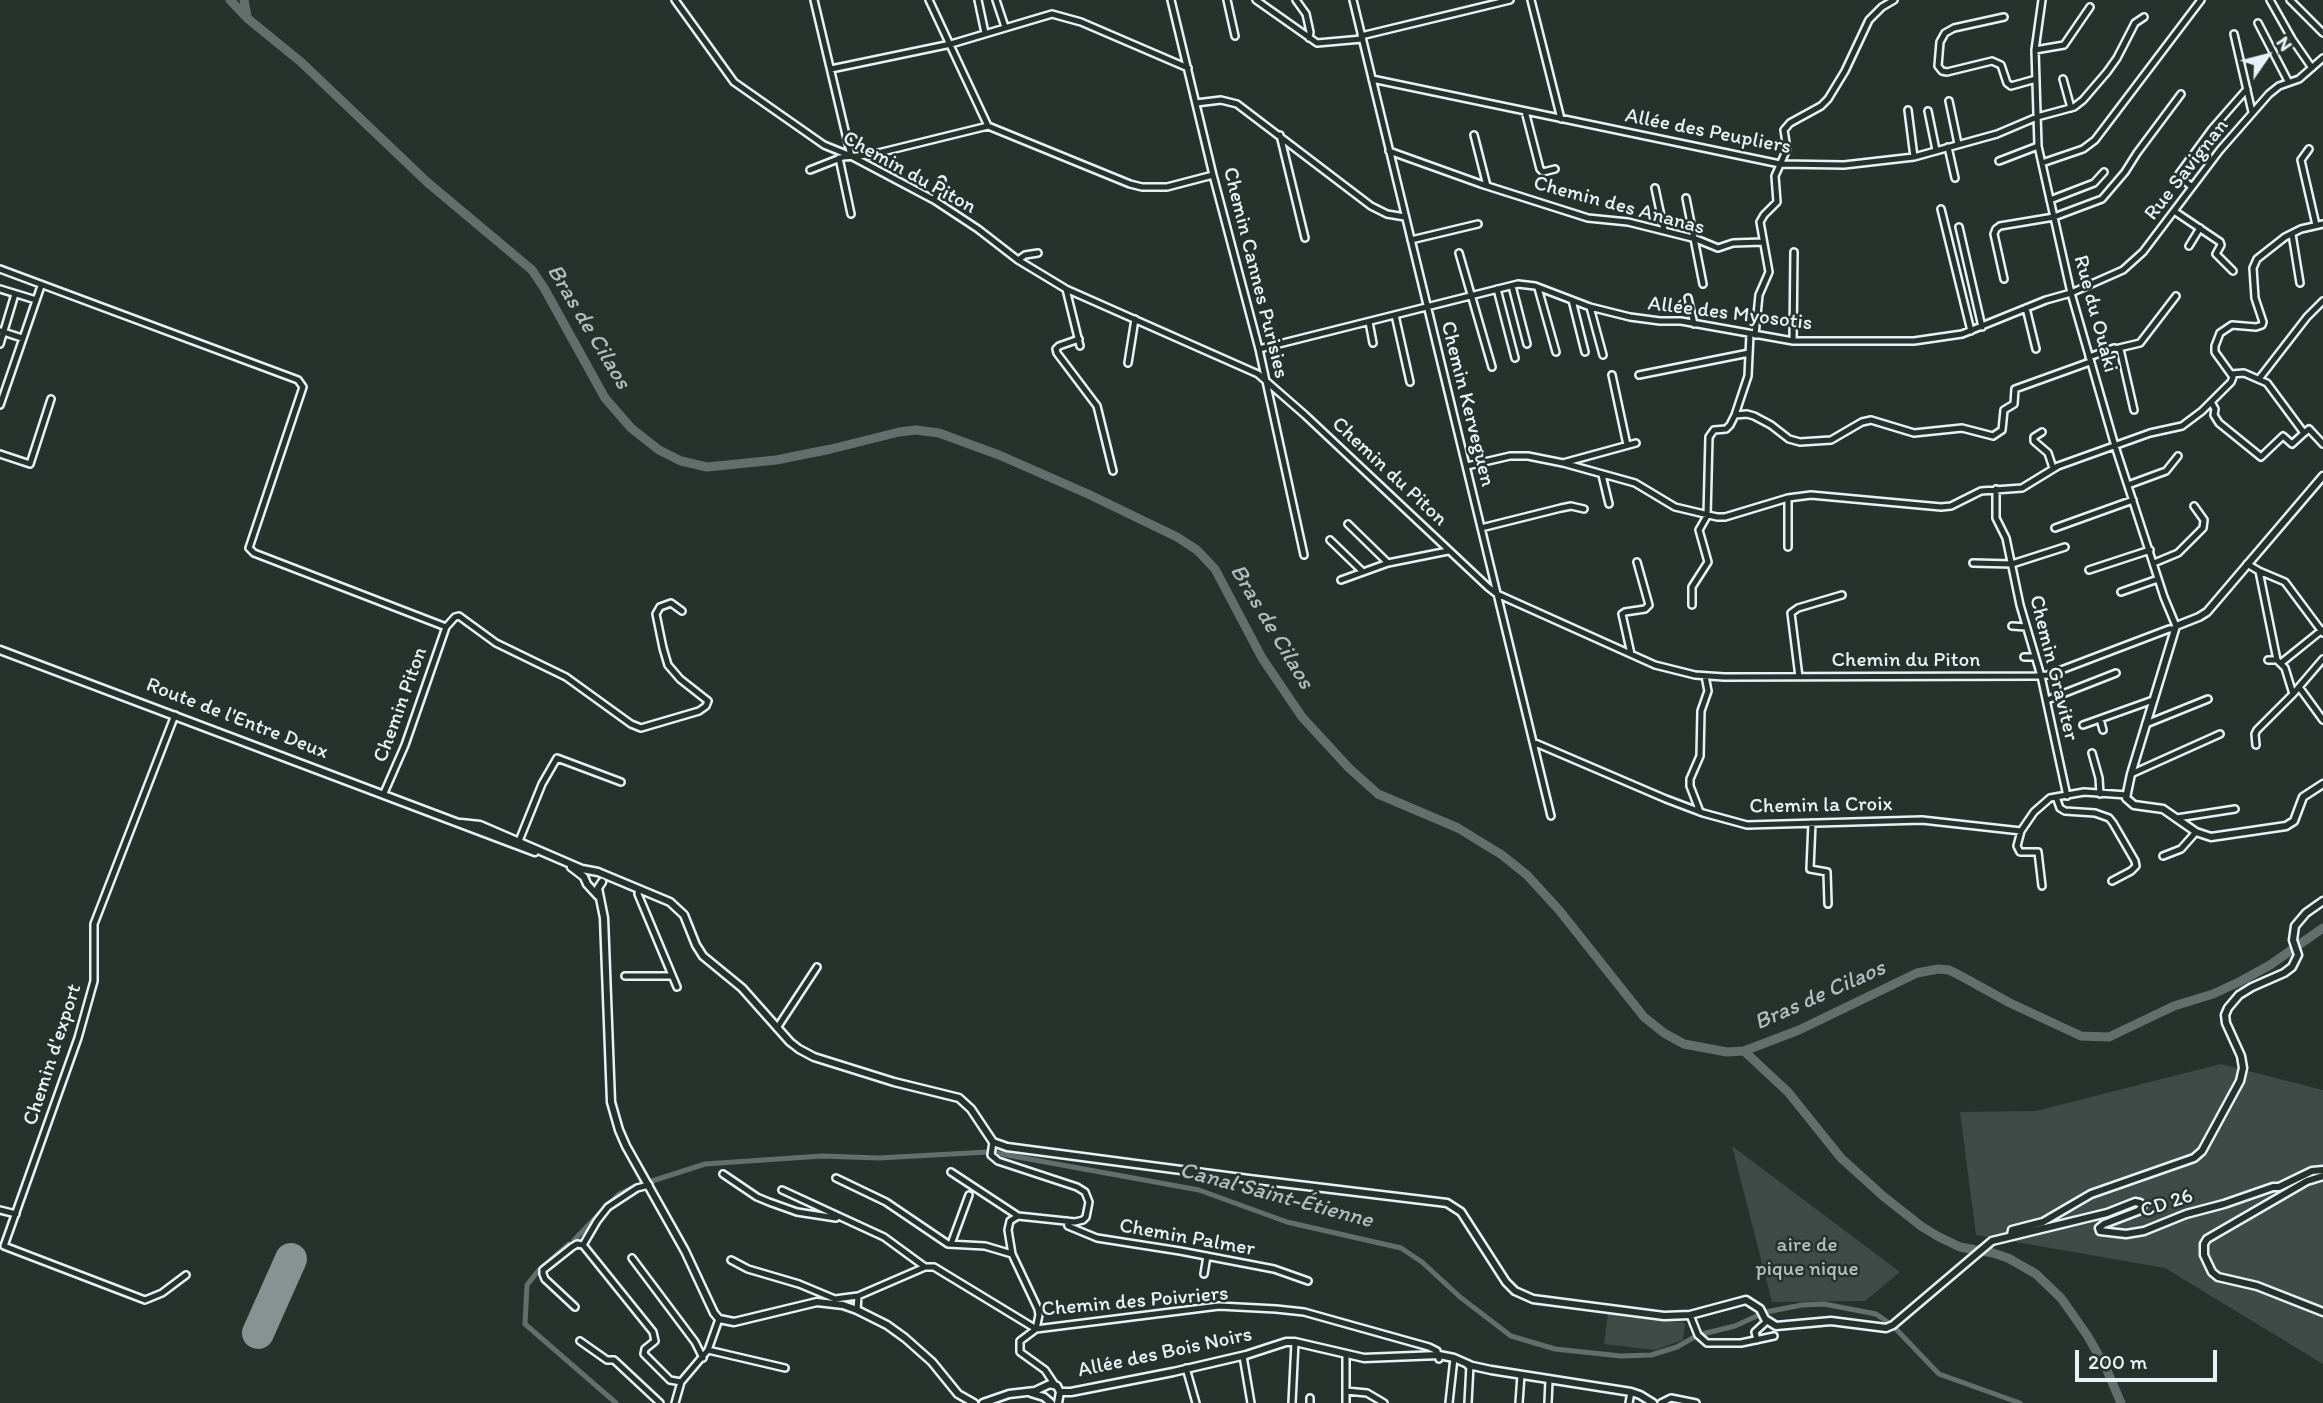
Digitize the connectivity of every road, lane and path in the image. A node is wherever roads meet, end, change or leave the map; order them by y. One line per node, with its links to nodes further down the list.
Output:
1 (675, 0): 59 (street, Chemin du Piton)
2 (814, 0): 34 (street)
3 (929, 0): 29 (street)
4 (978, 0): 23 (street)
5 (996, 0): 22 (street)
6 (1171, 0): 32 (street, Chemin Cannes Purisies)
7 (1227, 0): 26 (street)
8 (1256, 0): 27 (street)
9 (1296, 0): 27 (street)
10 (1353, 0): 28 (street, Chemin Kerveguen)
11 (1510, 0): 28 (street)
12 (1531, 0): 49 (street)
13 (1894, 0): 64 (street)
14 (2042, 0): 30 (street, Rue du Ouaki)
15 (2201, 0): 63 (street)
16 (2270, 0): 33 (street)
17 (2290, 0): 24 (street)
18 (2090, 7): 30 (street)
19 (2004, 17): 36 (street)
20 (2144, 17): 43 (street)
21 (2258, 23): 38 (street)
22 (1006, 27): 23 (street); 32 (street)
23 (985, 33): 29 (street)
24 (2323, 33)
25 (2234, 34): 39 (street)
26 (1235, 36)
27 (1309, 38): 28 (street)
28 (1361, 38): 35 (street, Chemin Kerveguen)
29 (951, 44): 34 (street); 50 (street)
30 (2035, 50): 36 (street, Rue du Ouaki)
31 (2323, 58): 33 (street, Rue Savignan)
32 (1188, 68): 42 (street, Chemin Cannes Purisies)
33 (2312, 68): 38 (street, Rue Savignan)
34 (831, 69): 59 (street)
35 (1372, 79): 45 (street, Allée des Peupliers); 58 (street, Chemin Kerveguen)
36 (2036, 79): 48 (street, Rue du Ouaki)
37 (2063, 79): 43 (street)
38 (2288, 81): 47 (street, Rue Savignan)
39 (2247, 89): 47 (street); 72 (street)
40 (2181, 94): 81 (street)
41 (1949, 101): 53 (street)
42 (1196, 103): 51 (street); 68 (street, Chemin Cannes Purisies)
43 (2071, 108): 48 (street, Allée des Peupliers)
44 (1908, 110): 60 (street)
45 (1525, 111): 49 (street, Allée des Peupliers); 65 (street)
46 (1928, 111): 57 (street)
47 (2252, 112): 72 (street, Rue Savignan)
48 (2037, 117): 53 (street, Allée des Peupliers); 54 (street, Rue du Ouaki)
49 (1561, 119): 64 (street, Allée des Peupliers)
50 (988, 126): 59 (street); 68 (street)
51 (1280, 135): 80 (street); 89 (street)
52 (1474, 135): 71 (street)
53 (1958, 144): 55 (street, Allée des Peupliers)
54 (2038, 146): 62 (street); 63 (street, Rue du Ouaki)
55 (1948, 147): 57 (street, Allée des Peupliers); 69 (street)
56 (2309, 149): 83 (street)
57 (1936, 150): 60 (street, Allée des Peupliers)
58 (1389, 151): 71 (street, Chemin des Ananas); 80 (street, Chemin Kerveguen)
59 (851, 156): 61 (street); 75 (street, Chemin du Piton)
60 (1914, 157): 64 (street, Allée des Peupliers)
61 (839, 158): 66 (street); 79 (street)
62 (1999, 161)
63 (2042, 163): 76 (street, Rue du Ouaki)
64 (1780, 164): 93 (street)
65 (1555, 169)
66 (810, 170)
67 (2104, 172): 76 (street)
68 (1213, 175): 137 (street, Chemin Cannes Purisies)
69 (1955, 178)
70 (942, 180): 75 (street)
71 (1487, 186): 86 (street, Chemin des Ananas)
72 (2192, 187): 78 (street, Rue Savignan)
73 (1655, 188): 86 (street)
74 (1686, 198): 90 (street)
75 (933, 200): 98 (street, Chemin du Piton)
76 (2050, 200): 81 (street, Rue du Ouaki)
77 (1941, 209): 92 (street)
78 (2174, 211): 85 (street); 112 (street, Rue Savignan)
79 (851, 214)
80 (1405, 217): 91 (street, Chemin Kerveguen)
81 (2054, 217): 102 (street); 112 (street, Rue du Ouaki)
82 (1478, 224): 91 (street)
83 (2319, 225): 87 (street)
84 (1959, 228): 88 (street)
85 (2200, 228): 94 (street); 100 (street)
86 (1664, 230): 90 (street, Chemin des Ananas)
87 (2292, 233): 104 (street); 147 (street)
88 (1961, 237): 92 (street); 101 (street)
89 (1305, 238)
90 (1696, 239): 93 (street, Chemin des Ananas); 105 (street)
91 (1411, 240): 120 (street, Chemin Kerveguen)
92 (1949, 240): 103 (street)
93 (1763, 242): 130 (street)
94 (2189, 246)
95 (1794, 252): 132 (street)
96 (1038, 253): 98 (street)
97 (1459, 253): 114 (street)
98 (1018, 260): 110 (street, Chemin du Piton)
99 (0, 270): 106 (street)
100 (2233, 271)
101 (1970, 278): 103 (street); 127 (street)
102 (2004, 279)
103 (1959, 281): 128 (street)
104 (2300, 283)
105 (1703, 284)
106 (41, 286): 117 (street); 206 (street)
107 (1512, 286): 108 (street, Allée des Myosotis); 111 (street, Allée des Myosotis); 135 (street)
108 (1538, 287): 118 (street, Allée des Myosotis); 139 (street)
109 (0, 289): 113 (street)
110 (1066, 289): 124 (street, Chemin du Piton); 169 (street)
111 (1497, 289): 114 (street, Allée des Myosotis); 143 (street)
112 (2071, 293): 122 (street, Allée des Myosotis); 144 (street, Rue du Ouaki)
113 (15, 294): 117 (street); 129 (street)
114 (1471, 296): 120 (street, Allée des Myosotis); 146 (street)
115 (2176, 296): 136 (street)
116 (1688, 298): 126 (street)
117 (36, 300): 131 (street)
118 (1572, 300): 121 (street, Allée des Myosotis); 140 (street)
119 (2323, 301): 150 (street)
120 (1427, 307): 123 (street, Allée des Myosotis); 167 (street, Chemin Kerveguen)
121 (1590, 307): 126 (street, Allée des Myosotis); 142 (street)
122 (2026, 308): 127 (street, Allée des Myosotis); 138 (street)
123 (1395, 315): 125 (street, Allée des Myosotis); 152 (street)
124 (1135, 319): 145 (street); 151 (street, Chemin du Piton)
125 (1369, 322): 133 (street); 137 (street, Allée des Myosotis)
126 (1694, 324): 130 (street, Allée des Myosotis)
127 (1982, 327): 128 (street, Allée des Myosotis)
128 (1970, 331): 132 (street, Allée des Myosotis)
129 (2, 332): 131 (street); 134 (street)
130 (1752, 335): 132 (street, Allée des Myosotis); 141 (street)
131 (22, 338): 155 (street)
132 (1793, 341)
133 (1373, 343)
134 (0, 344)
135 (1527, 344)
136 (2119, 348): 144 (street); 156 (street)
137 (1259, 349): 151 (street, Chemin Cannes Purisies)
138 (2036, 349)
139 (1556, 352)
140 (1585, 352)
141 (1749, 353): 149 (street); 157 (street)
142 (1603, 355)
143 (1515, 358)
144 (2090, 360): 157 (street); 163 (street, Rue du Ouaki)
145 (1128, 363)
146 (1492, 367)
147 (2231, 374): 150 (street); 154 (street)
148 (1612, 375): 162 (street)
149 (1639, 375)
150 (2259, 379): 159 (street)
151 (1266, 380): 187 (street, Chemin du Piton); 188 (street, Chemin Cannes Purisies)
152 (1410, 382)
153 (51, 399): 164 (street)
154 (2211, 402): 159 (street); 163 (street)
155 (0, 405)
156 (2134, 410)
157 (1735, 415): 179 (street)
158 (2042, 432): 168 (street)
159 (2304, 433): 161 (street)
160 (1636, 443): 162 (street)
161 (2323, 444)
162 (1627, 445): 166 (street)
163 (2115, 446): 168 (street); 172 (street, Rue du Ouaki)
164 (0, 454)
165 (2178, 456): 172 (street)
166 (1563, 463): 167 (street); 170 (street)
167 (1466, 466): 182 (street, Chemin Kerveguen)
168 (2053, 468): 173 (street)
169 (1113, 471)
170 (1602, 475): 176 (street); 179 (street)
171 (2323, 476): 194 (main road)
172 (2128, 485): 175 (street, Rue du Ouaki)
173 (1996, 489): 174 (street); 193 (street, Chemin Graviter)
174 (1788, 498): 179 (street); 184 (street)
175 (2133, 500): 181 (street); 186 (street, Rue du Ouaki)
176 (1609, 504)
177 (2194, 506): 192 (street)
178 (1584, 509): 182 (street)
179 (1707, 516): 203 (street)
180 (1348, 524): 190 (street)
181 (2055, 527)
182 (1481, 528): 201 (street, Chemin Kerveguen)
183 (1330, 540): 196 (street)
184 (1788, 547)
185 (2066, 547): 193 (street)
186 (2150, 550): 192 (street, Rue du Ouaki); 195 (street)
187 (1448, 551): 190 (street); 201 (street, Chemin du Piton)
188 (1304, 555)
189 (1637, 562): 211 (street)
190 (1388, 563): 196 (street)
191 (1973, 563): 193 (street)
192 (2154, 563): 198 (street, Rue du Ouaki)
193 (2012, 564): 207 (street, Chemin Graviter)
194 (2247, 564): 197 (street); 208 (main road)
195 (2089, 570)
196 (1362, 571): 199 (street)
197 (2259, 572): 209 (street); 216 (street)
198 (2158, 579): 200 (street); 208 (street, Rue du Ouaki)
199 (1341, 580)
200 (2121, 592)
201 (1497, 594): 211 (street, Chemin du Piton); 233 (street, Chemin Kerveguen)
202 (1842, 595): 220 (street)
203 (1692, 606)
204 (682, 611): 206 (street)
205 (2012, 626): 207 (street)
206 (446, 627): 239 (street, Chemin Piton)
207 (2026, 627): 213 (street, Chemin Graviter)
208 (2175, 628): 219 (street, Chemin du Piton); 225 (main road)
209 (2322, 630): 216 (street)
210 (0, 650): 226 (main road, Route de l'Entre Deux)
211 (1631, 654): 218 (street, Chemin du Piton)
212 (2024, 657): 213 (street)
213 (2035, 657): 219 (street, Chemin Graviter)
214 (2323, 659): 221 (street)
215 (2268, 660): 216 (street)
216 (2279, 662): 222 (street)
217 (2116, 673): 224 (street)
218 (1705, 676): 220 (street, Chemin du Piton); 245 (street)
219 (2041, 676): 220 (street, Chemin du Piton); 224 (street, Chemin Graviter)
220 (1799, 677)
221 (2299, 687): 222 (street); 228 (street)
222 (2293, 694): 234 (street)
223 (2208, 699): 229 (street)
224 (2047, 700): 242 (street, Chemin Graviter)
225 (2153, 701): 227 (street); 229 (main road)
226 (175, 715): 239 (main road, Route de l'Entre Deux); 278 (street, Chemin d'export)
227 (2100, 719): 230 (street); 231 (street)
228 (2323, 720)
229 (2146, 724): 236 (main road)
230 (2083, 725)
231 (2103, 730)
232 (2220, 734): 236 (street)
233 (1533, 742): 245 (street, Chemin la Croix); 246 (street, Chemin Kerveguen)
234 (2256, 745)
235 (2092, 753): 240 (street)
236 (2131, 774): 241 (main road)
237 (621, 782): 252 (street)
238 (2323, 784): 251 (main road)
239 (384, 793): 248 (main road, Route de l'Entre Deux)
240 (2100, 794): 241 (street); 242 (street)
241 (2126, 795): 247 (main road)
242 (2067, 796): 243 (street)
243 (2056, 797): 250 (street); 257 (street)
244 (2235, 809): 247 (street)
245 (1700, 812): 249 (street, Chemin la Croix)
246 (1551, 816)
247 (2177, 818): 251 (main road)
248 (461, 823): 252 (main road, Route de l'Entre Deux); 255 (main road, Route de l'Entre Deux)
249 (1812, 823): 250 (street, Chemin la Croix); 262 (street)
250 (2021, 831): 259 (street)
251 (2196, 832): 253 (street)
252 (519, 841): 255 (main road, Route de l'Entre Deux)
253 (2163, 856)
254 (600, 873): 255 (main road); 256 (main road); 258 (main road)
255 (588, 875): 258 (main road)
256 (612, 878): 258 (main road); 260 (main road)
257 (2112, 881)
258 (597, 885): 274 (main road)
259 (2042, 886)
260 (639, 889): 265 (street); 267 (main road)
261 (2323, 901): 282 (main road)
262 (1828, 904)
263 (817, 967): 267 (street)
264 (625, 976): 265 (street)
265 (672, 976): 266 (street)
266 (677, 987)
267 (778, 1028): 268 (main road)
268 (993, 1142): 281 (street); 297 (main road)
269 (2323, 1170): 282 (main road, CD 26)
270 (951, 1172): 279 (street)
271 (723, 1174): 280 (street)
272 (2323, 1176): 296 (main road)
273 (836, 1178): 283 (street)
274 (649, 1185): 284 (street); 298 (main road)
275 (782, 1190): 280 (street, Chemin des Poivriers)
276 (969, 1195): 283 (street)
277 (0, 1210): 278 (street)
278 (16, 1214): 290 (street, Chemin d'export)
279 (1018, 1216): 281 (street); 285 (street)
280 (845, 1219): 289 (street, Chemin des Poivriers)
281 (1068, 1221): 286 (street, Chemin Palmer)
282 (2011, 1235): 299 (main road, CD 26)
283 (951, 1244): 285 (street)
284 (583, 1245): 294 (street); 316 (street)
285 (1012, 1254): 300 (street)
286 (1207, 1256): 291 (street); 292 (street, Chemin Palmer)
287 (632, 1258): 309 (street)
288 (731, 1260): 293 (street)
289 (925, 1267): 293 (street); 300 (street, Chemin des Poivriers)
290 (186, 1275)
291 (1204, 1275)
292 (1308, 1281)
293 (859, 1296): 295 (street)
294 (575, 1307)
295 (857, 1310): 298 (main road); 324 (main road)
296 (2323, 1312)
297 (1690, 1315): 299 (main road); 303 (street)
298 (719, 1318): 305 (street)
299 (1766, 1320): 303 (street)
300 (1036, 1329): 308 (street, Chemin des Poivriers); 317 (street)
301 (1774, 1336): 303 (street)
302 (580, 1340): 322 (street)
303 (1757, 1340)
304 (1295, 1344): 306 (main road, Allée des Bois Noirs); 307 (main road, Allée des Bois Noirs); 328 (street)
305 (708, 1350): 309 (street); 312 (street)
306 (1346, 1354): 308 (main road, Allée des Bois Noirs); 318 (street)
307 (1242, 1356): 313 (main road, Allée des Bois Noirs); 327 (street)
308 (1439, 1357): 310 (main road, Allée des Bois Noirs)
309 (703, 1358): 316 (street)
310 (1453, 1360): 311 (main road, Allée des Bois Noirs); 331 (street)
311 (1470, 1365): 314 (main road, Allée des Bois Noirs); 332 (street)
312 (785, 1368)
313 (1186, 1368): 321 (main road, Allée des Bois Noirs); 326 (street)
314 (1521, 1376): 315 (main road, Allée des Bois Noirs); 333 (street)
315 (1549, 1380): 319 (main road, Allée des Bois Noirs); 334 (street)
316 (681, 1382): 323 (street)
317 (1049, 1386): 320 (main road); 321 (main road); 321 (main road)
318 (1346, 1391): 329 (street); 330 (street)
319 (1630, 1392): 335 (street); 336 (main road, Allée des Bois Noirs); 337 (main road, Allée des Bois Noirs)
320 (1029, 1393): 321 (main road); 325 (main road)
321 (1054, 1399)
322 (660, 1403)
323 (675, 1403)
324 (974, 1403)
325 (984, 1403)
326 (1196, 1403)
327 (1251, 1403)
328 (1292, 1403)
329 (1346, 1403)
330 (1384, 1403)
331 (1449, 1403)
332 (1468, 1403)
333 (1519, 1403)
334 (1548, 1403)
335 (1629, 1403)
336 (1647, 1403)
337 (1653, 1403)
338 (1661, 1403): 339 (street)
339 (1696, 1403)

